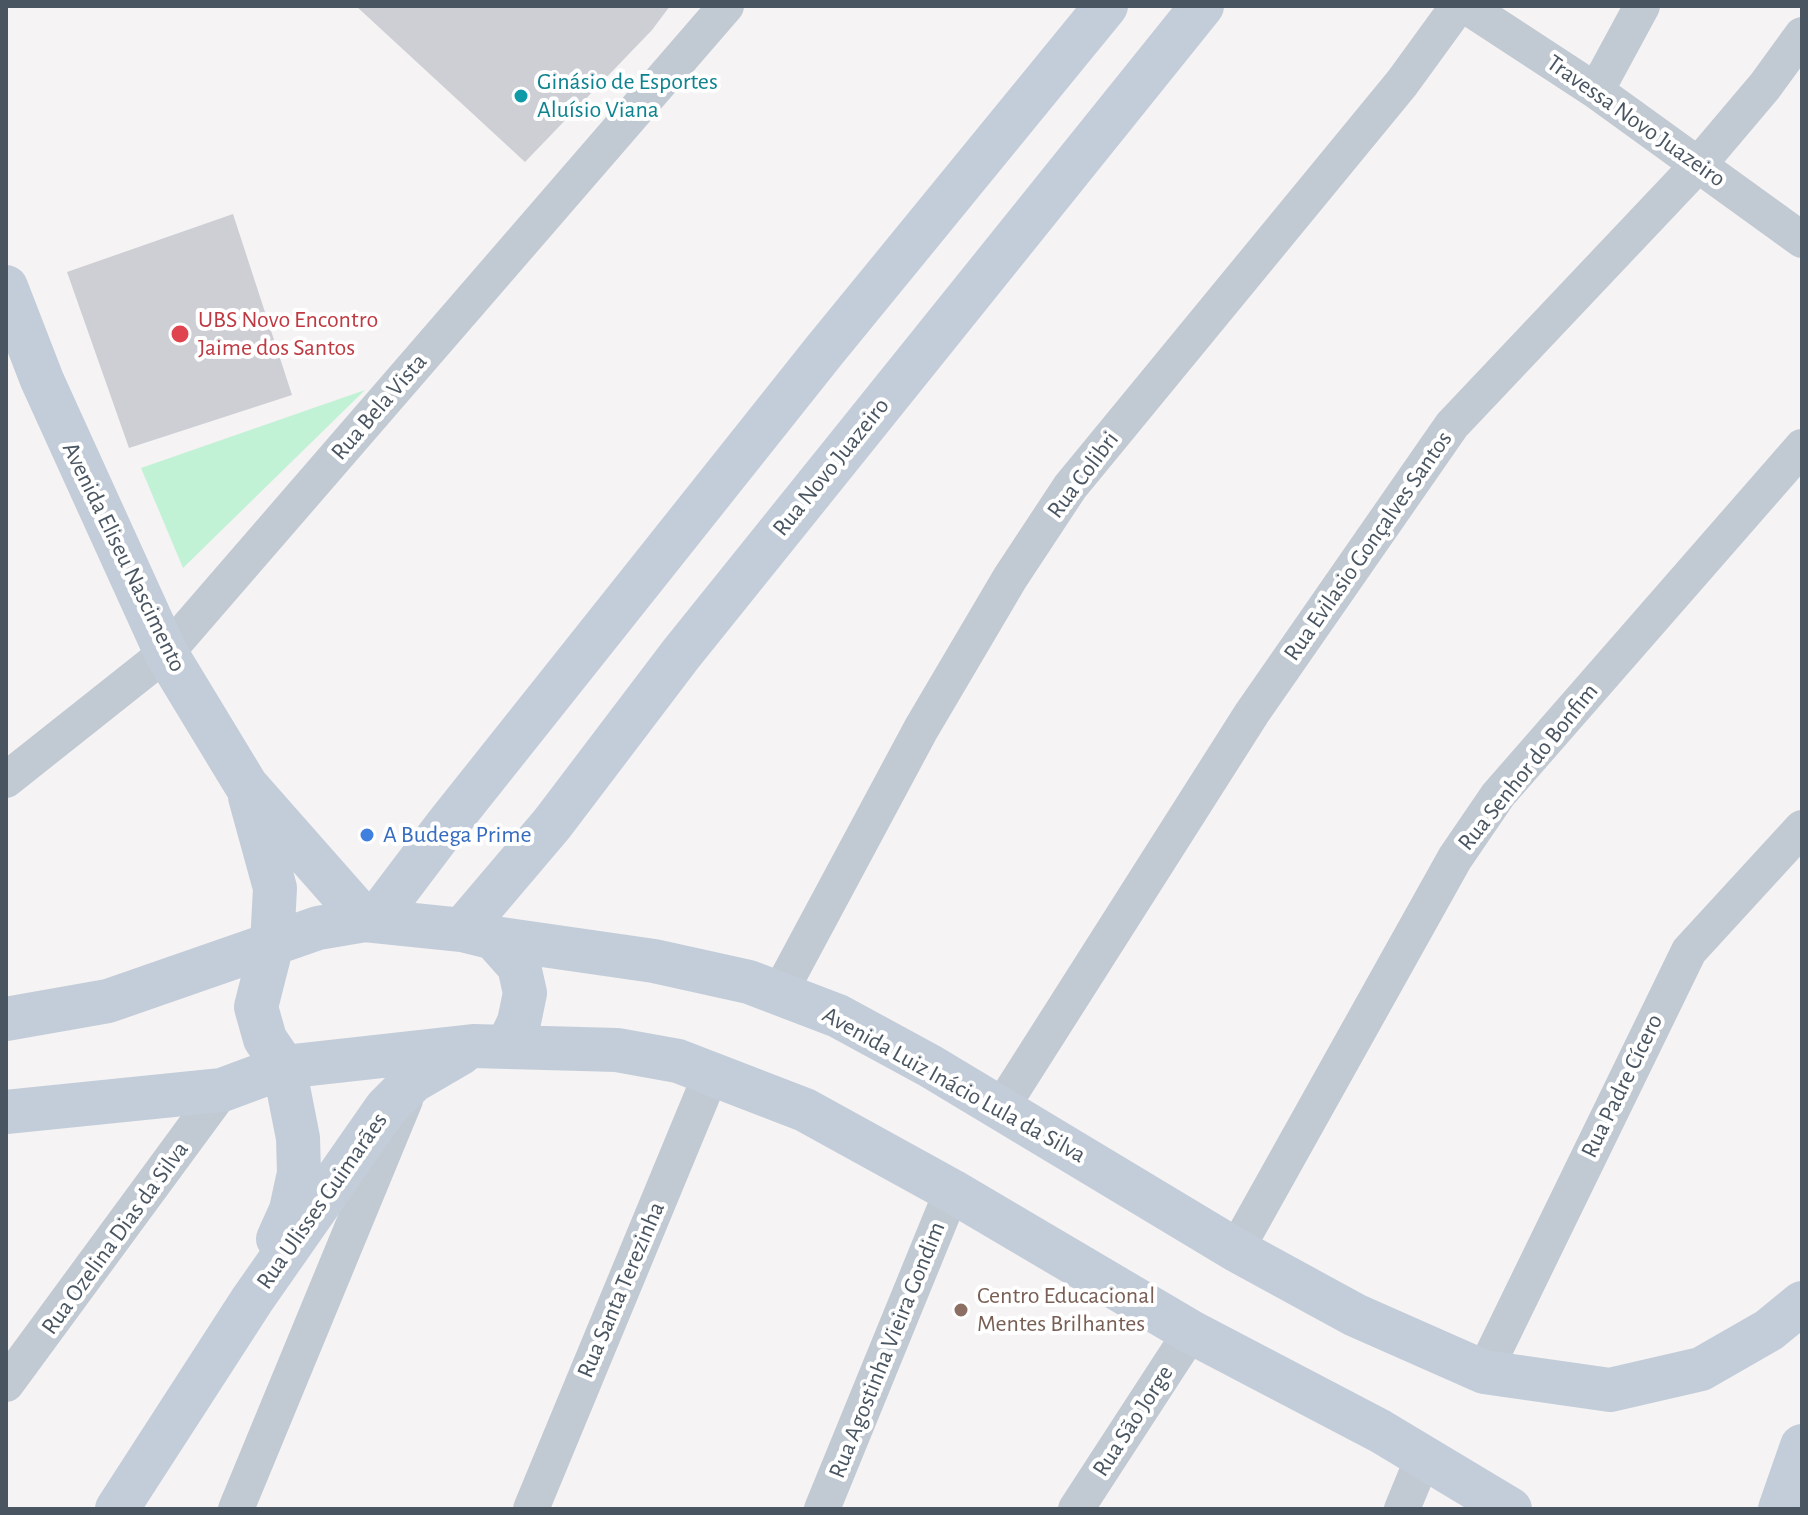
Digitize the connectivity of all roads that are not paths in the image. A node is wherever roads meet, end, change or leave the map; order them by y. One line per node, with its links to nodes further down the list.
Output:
1 (726, 6): 14 (street, Rua Bela Vista)
2 (1106, 6): 18 (street)
3 (1202, 6): 19 (street, Rua Novo Juazeiro)
4 (1458, 6): 21 (street, Rua Colibri)
5 (1466, 6): 8 (street, Travessa Novo Juazeiro)
6 (1642, 6): 8 (street)
7 (1802, 35): 9 (street, Rua Evilasio Gonçalves Santos)
8 (1596, 91): 9 (street, Travessa Novo Juazeiro)
9 (1699, 164): 10 (street, Travessa Novo Juazeiro); 28 (street, Rua Evilasio Gonçalves Santos)
10 (1802, 240)
11 (6, 287): 12 (street, Avenida Eliseu Nascimento)
12 (13, 337): 14 (street, Avenida Eliseu Nascimento)
13 (1802, 447): 31 (street, Rua Senhor do Bonfim)
14 (166, 653): 15 (street, Rua Bela Vista); 16 (street, Avenida Eliseu Nascimento)
15 (6, 780)
16 (246, 785): 18 (street, Avenida Eliseu Nascimento); 20 (street)
17 (1802, 828): 35 (street, Rua Padre Cícero)
18 (370, 920): 19 (street, Avenida Luiz Inácio Lula da Silva); 20 (street, Avenida Luiz Inácio Lula da Silva)
19 (478, 934): 21 (street, Avenida Luiz Inácio Lula da Silva); 23 (street)
20 (272, 944): 22 (street, Avenida Luiz Inácio Lula da Silva); 24 (street)
21 (780, 992): 28 (street, Avenida Luiz Inácio Lula da Silva)
22 (6, 1019)
23 (490, 1045): 24 (street); 25 (street); 26 (street, Rua Ulisses Guimarães)
24 (284, 1067): 27 (street); 32 (street, Rua Ulisses Guimarães)
25 (712, 1072): 30 (street); 41 (street, Rua Santa Terezinha)
26 (413, 1081): 32 (street, Rua Ulisses Guimarães); 40 (street)
27 (222, 1090): 29 (street); 36 (street, Rua Ozelina Dias da Silva)
28 (1001, 1108): 31 (street, Avenida Luiz Inácio Lula da Silva)
29 (6, 1112)
30 (952, 1191): 34 (street); 42 (street, Rua Agostinha Vieira Gondim)
31 (1236, 1250): 35 (street, Avenida Luiz Inácio Lula da Silva)
32 (252, 1300): 39 (street)
33 (1802, 1303): 35 (street, Avenida Luiz Inácio Lula da Silva)
34 (1191, 1332): 38 (street); 43 (street, Rua São Jorge)
35 (1484, 1372)
36 (6, 1384)
37 (1802, 1446): 46 (street)
38 (1423, 1458): 44 (street); 45 (street)
39 (117, 1509)
40 (236, 1509)
41 (531, 1509)
42 (822, 1509)
43 (1076, 1509)
44 (1402, 1509)
45 (1510, 1509)
46 (1780, 1509)

